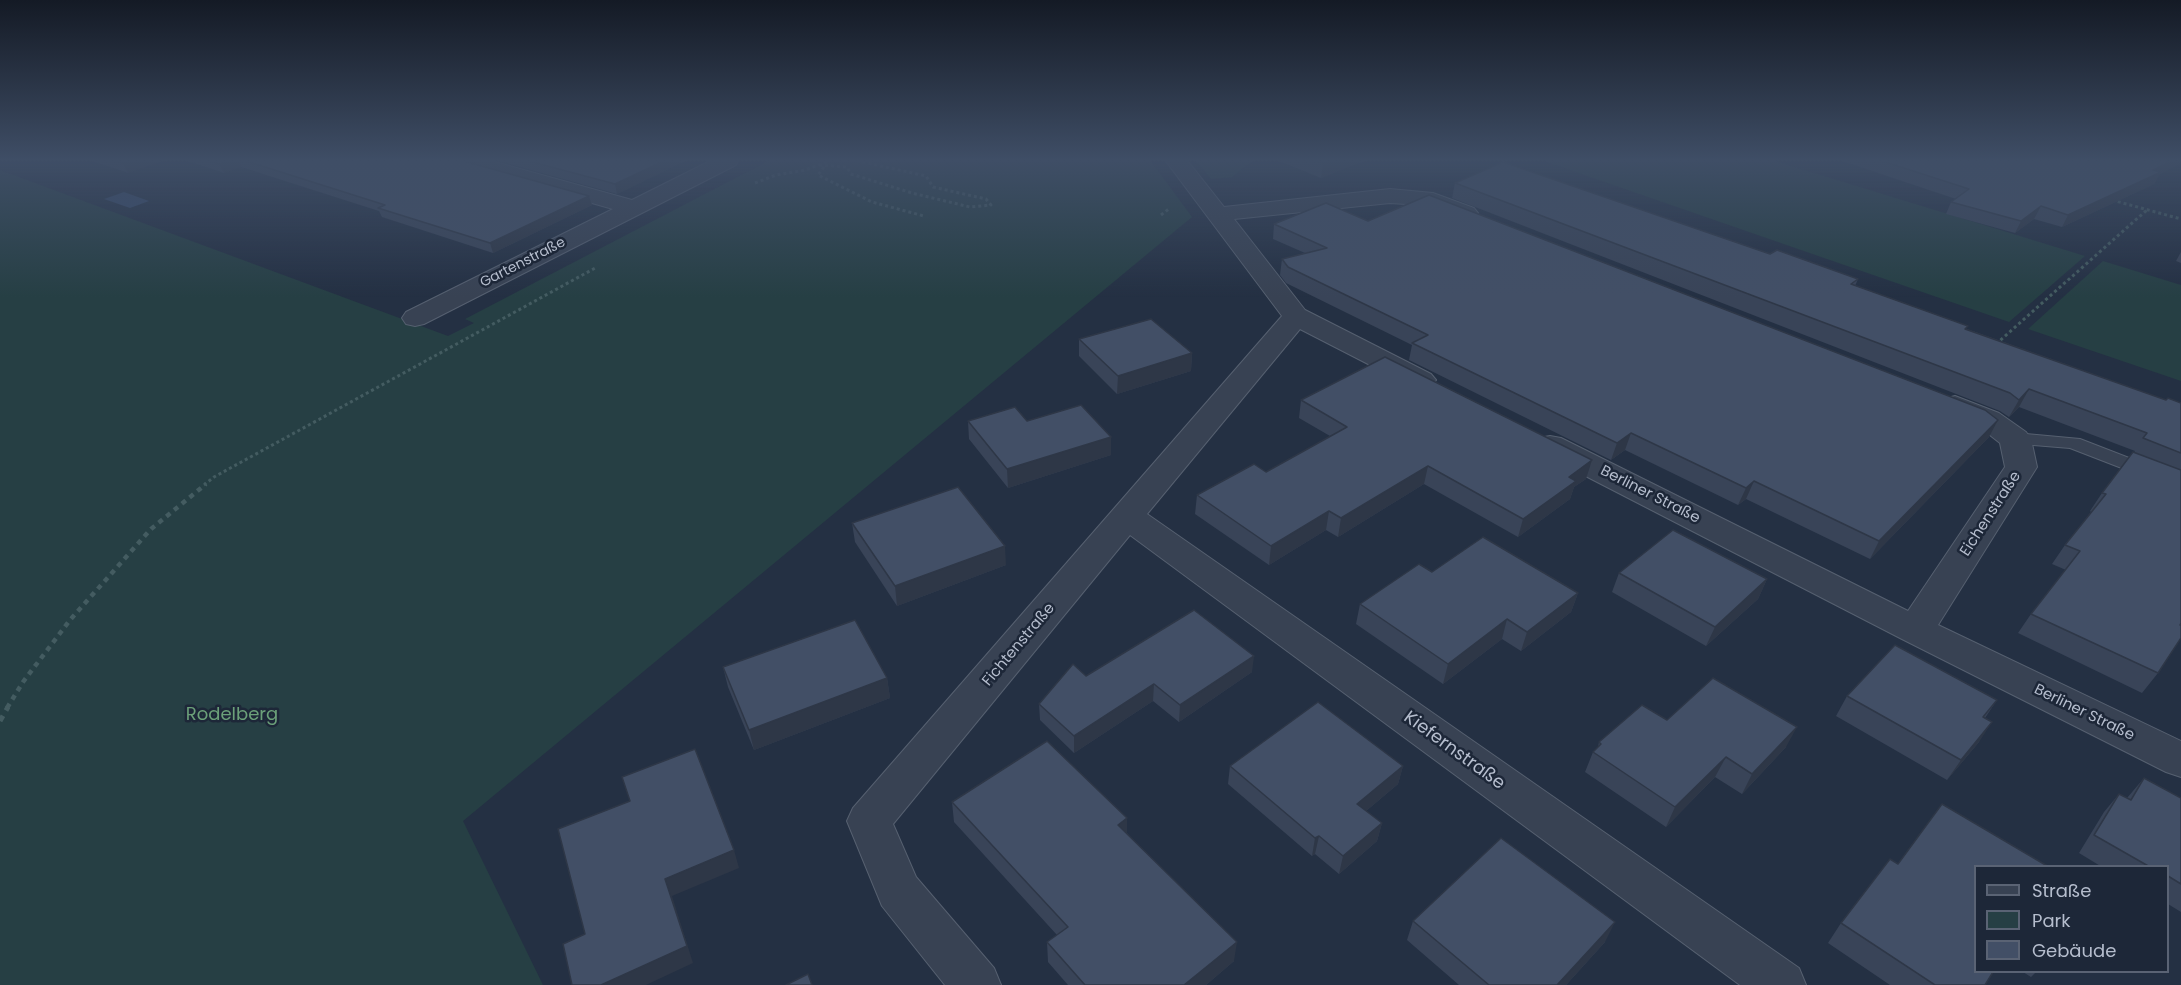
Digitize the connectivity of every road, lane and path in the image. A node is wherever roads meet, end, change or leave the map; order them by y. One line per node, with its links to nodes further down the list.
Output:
1 (628, 206): 9 (street)
2 (887, 206): 12 (path)
3 (965, 206): 4 (path)
4 (981, 206)
5 (1213, 206): 11 (street)
6 (1295, 206): 11 (street)
7 (1446, 206): 14 (street)
8 (2136, 206): 10 (path)
9 (632, 207): 17 (street, Gartenstraße)
10 (2148, 209): 13 (path); 18 (path)
11 (1219, 214): 16 (street)
12 (924, 216)
13 (2181, 219)
14 (1492, 224)
15 (605, 262): 26 (path)
16 (1296, 316): 19 (street); 24 (street, Fichtenstraße)
17 (415, 318)
18 (1989, 350)
19 (1446, 392)
20 (1936, 397): 22 (street)
21 (1520, 430): 25 (street, Berliner Straße)
22 (2015, 439): 23 (lane); 25 (street, Eichenstraße)
23 (2181, 485)
24 (1128, 517): 28 (street, Fichtenstraße); 29 (street, Kiefernstraße)
25 (1916, 630): 27 (street, Berliner Straße)
26 (0, 721)
27 (2181, 760)
28 (976, 985)
29 (1781, 985)

